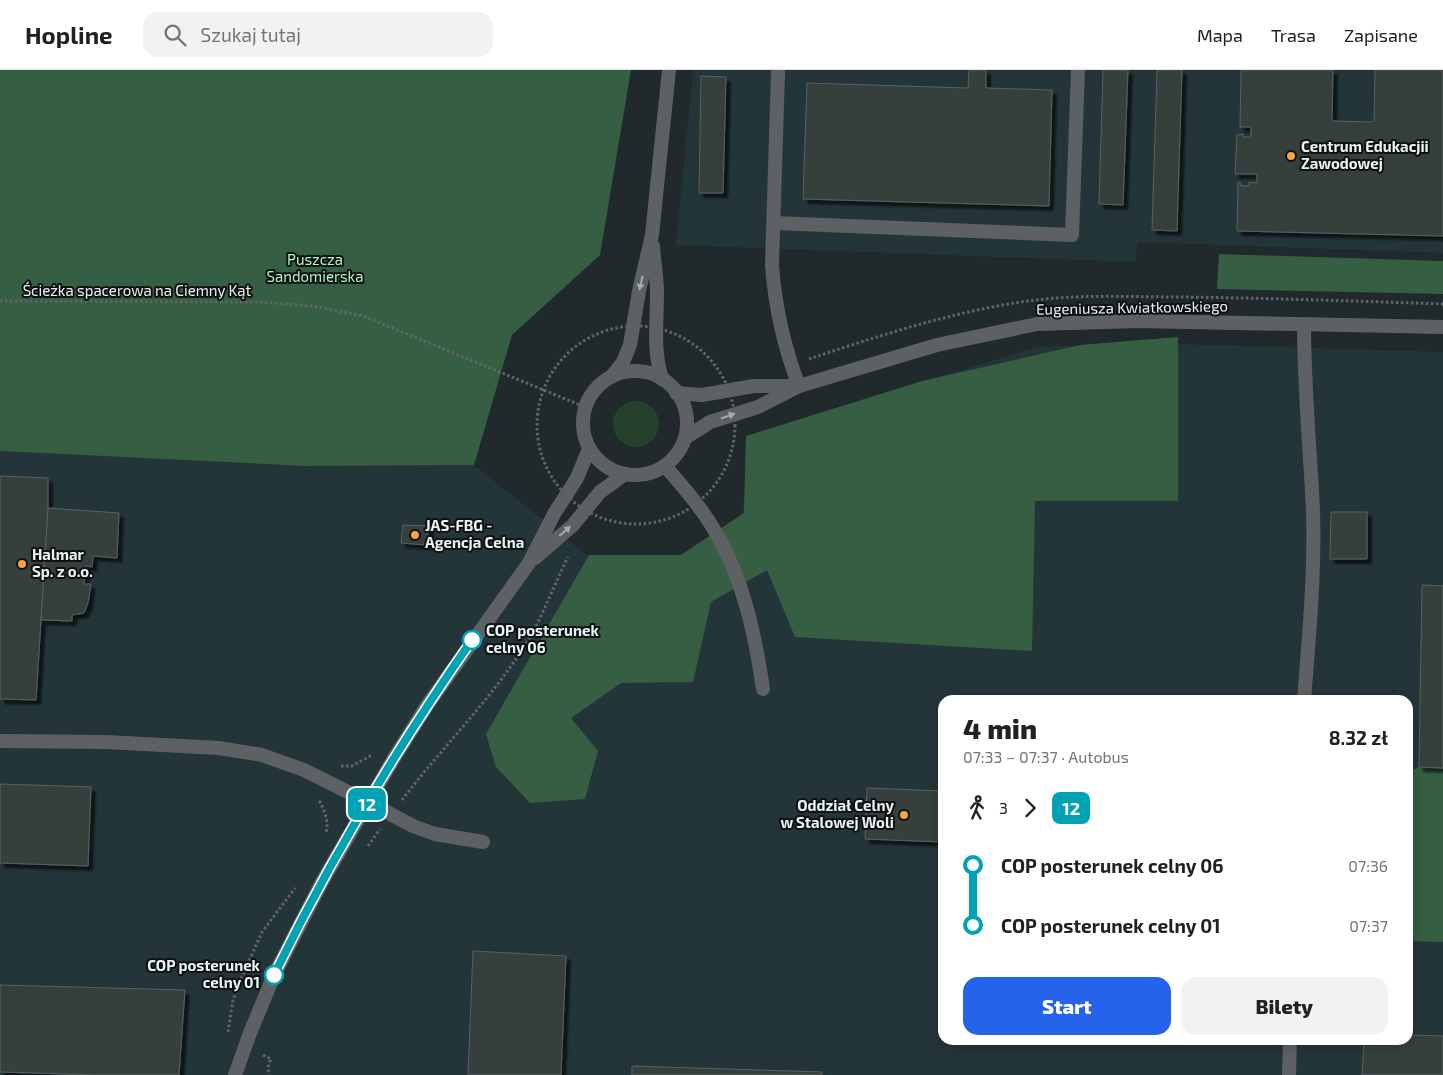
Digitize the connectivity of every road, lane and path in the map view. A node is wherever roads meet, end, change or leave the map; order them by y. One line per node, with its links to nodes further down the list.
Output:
1 (670, 70): 5 (street)
2 (1078, 70): 4 (street)
3 (778, 73): 4 (street)
4 (774, 223): 13 (street)
5 (652, 235): 8 (street, one-way to 8); 9 (street)
6 (0, 301): 14 (path, Ścieżka spacerowa na Ciemny Kąt)
7 (1304, 324): 10 (street, Eugeniusza Kwiatkowskiego); 13 (street, Eugeniusza Kwiatkowskiego); 29 (street)
8 (632, 325): 9 (path); 11 (street); 14 (path)
9 (657, 327): 12 (street); 15 (path)
10 (1443, 328)
11 (611, 377): 12 (street); 17 (street)
12 (662, 379): 16 (street)
13 (799, 386): 15 (street, Eugeniusza Kwiatkowskiego); 18 (street, Eugeniusza Kwiatkowskiego)
14 (543, 390): 17 (path); 23 (path)
15 (730, 391): 16 (street, Eugeniusza Kwiatkowskiego); 18 (path)
16 (676, 392): 19 (street)
17 (585, 407): 20 (street)
18 (736, 413): 19 (street, Eugeniusza Kwiatkowskiego, one-way to 18); 24 (path)
19 (685, 438): 21 (street)
20 (589, 449): 22 (street); 23 (street)
21 (665, 466): 22 (street); 24 (street)
22 (625, 474): 25 (street)
23 (566, 496): 25 (path); 27 (street)
24 (697, 504): 25 (path); 28 (street)
25 (592, 516): 27 (street, one-way to 25)
26 (569, 554): 32 (path)
27 (529, 563): 31 (street)
28 (763, 689)
29 (1304, 695)
30 (0, 741): 31 (street)
31 (368, 802): 32 (street); 38 (street)
32 (391, 815): 33 (street); 34 (path)
33 (482, 842)
34 (364, 851)
35 (1290, 1045): 39 (street)
36 (266, 1047): 37 (path)
37 (263, 1056)
38 (235, 1075)
39 (1289, 1075)

